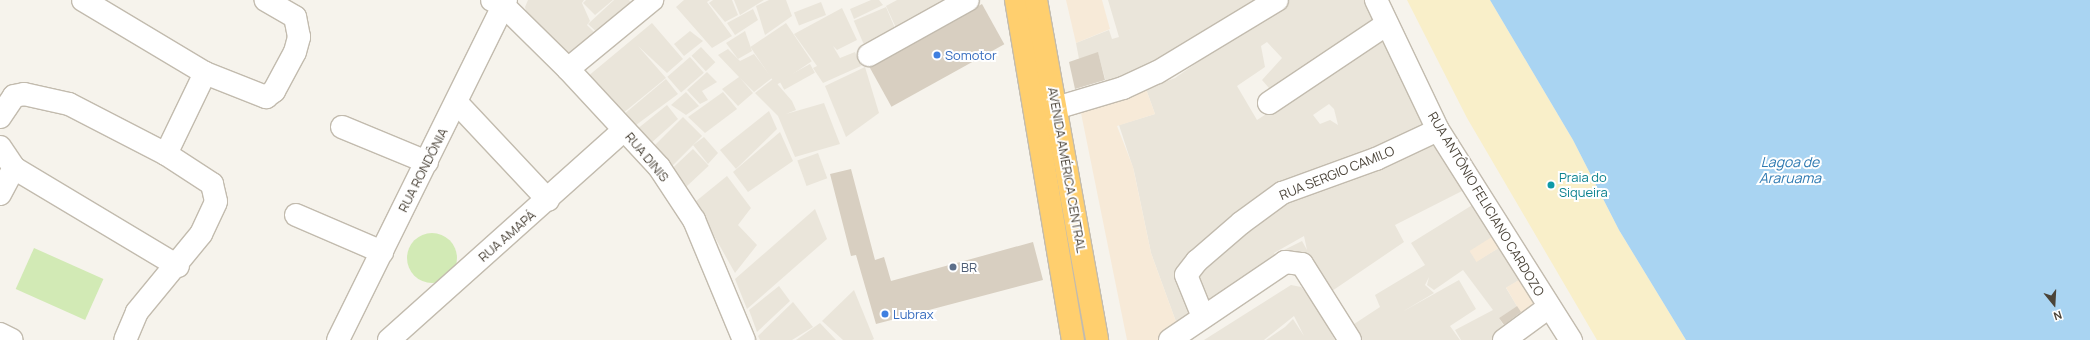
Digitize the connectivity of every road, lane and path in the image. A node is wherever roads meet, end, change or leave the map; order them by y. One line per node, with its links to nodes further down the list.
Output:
1 (83, 0): 13 (street)
2 (266, 0): 13 (street)
3 (652, 0): 12 (street)
4 (968, 0): 11 (street)
5 (1016, 0): 38 (highway, AVENIDA AMÉRICA CENTRAL)
6 (1036, 0): 16 (highway, AVENIDA AMÉRICA CENTRAL)
7 (1277, 0): 16 (street)
8 (1376, 0): 10 (street, RUA ANTÔNIO FELICIANO CARDOZO)
9 (501, 2): 12 (street, RUA DINIS); 14 (street, RUA RONDÔNIA)
10 (1387, 24): 15 (street); 20 (street, RUA ANTÔNIO FELICIANO CARDOZO)
11 (869, 55)
12 (568, 69): 19 (street, RUA DINIS)
13 (205, 73): 22 (street)
14 (456, 103): 23 (street, RUA RONDÔNIA); 26 (street)
15 (1269, 103)
16 (1056, 108): 39 (highway, AVENIDA AMÉRICA CENTRAL)
17 (0, 117): 22 (street)
18 (342, 127): 23 (street)
19 (624, 130): 26 (street, RUA AMAPÁ); 37 (street, RUA DINIS)
20 (1438, 130): 30 (street, RUA ANTÔNIO FELICIANO CARDOZO); 31 (street, RUA SERGIO CAMILO)
21 (0, 147): 24 (street)
22 (166, 154): 29 (street)
23 (427, 162): 28 (street, RUA RONDÔNIA)
24 (14, 168): 25 (street); 29 (street)
25 (0, 194)
26 (548, 200): 36 (street, RUA AMAPÁ)
27 (296, 215): 28 (street)
28 (382, 252): 35 (street, RUA RONDÔNIA)
29 (178, 266): 34 (street)
30 (1549, 308): 42 (street); 43 (street, RUA ANTÔNIO FELICIANO CARDOZO)
31 (1203, 316): 40 (street); 41 (street)
32 (0, 334): 33 (street)
33 (12, 340)
34 (125, 340)
35 (338, 340)
36 (389, 340)
37 (744, 340)
38 (1073, 340)
39 (1097, 340)
40 (1170, 340)
41 (1350, 340)
42 (1504, 340)
43 (1571, 340)

